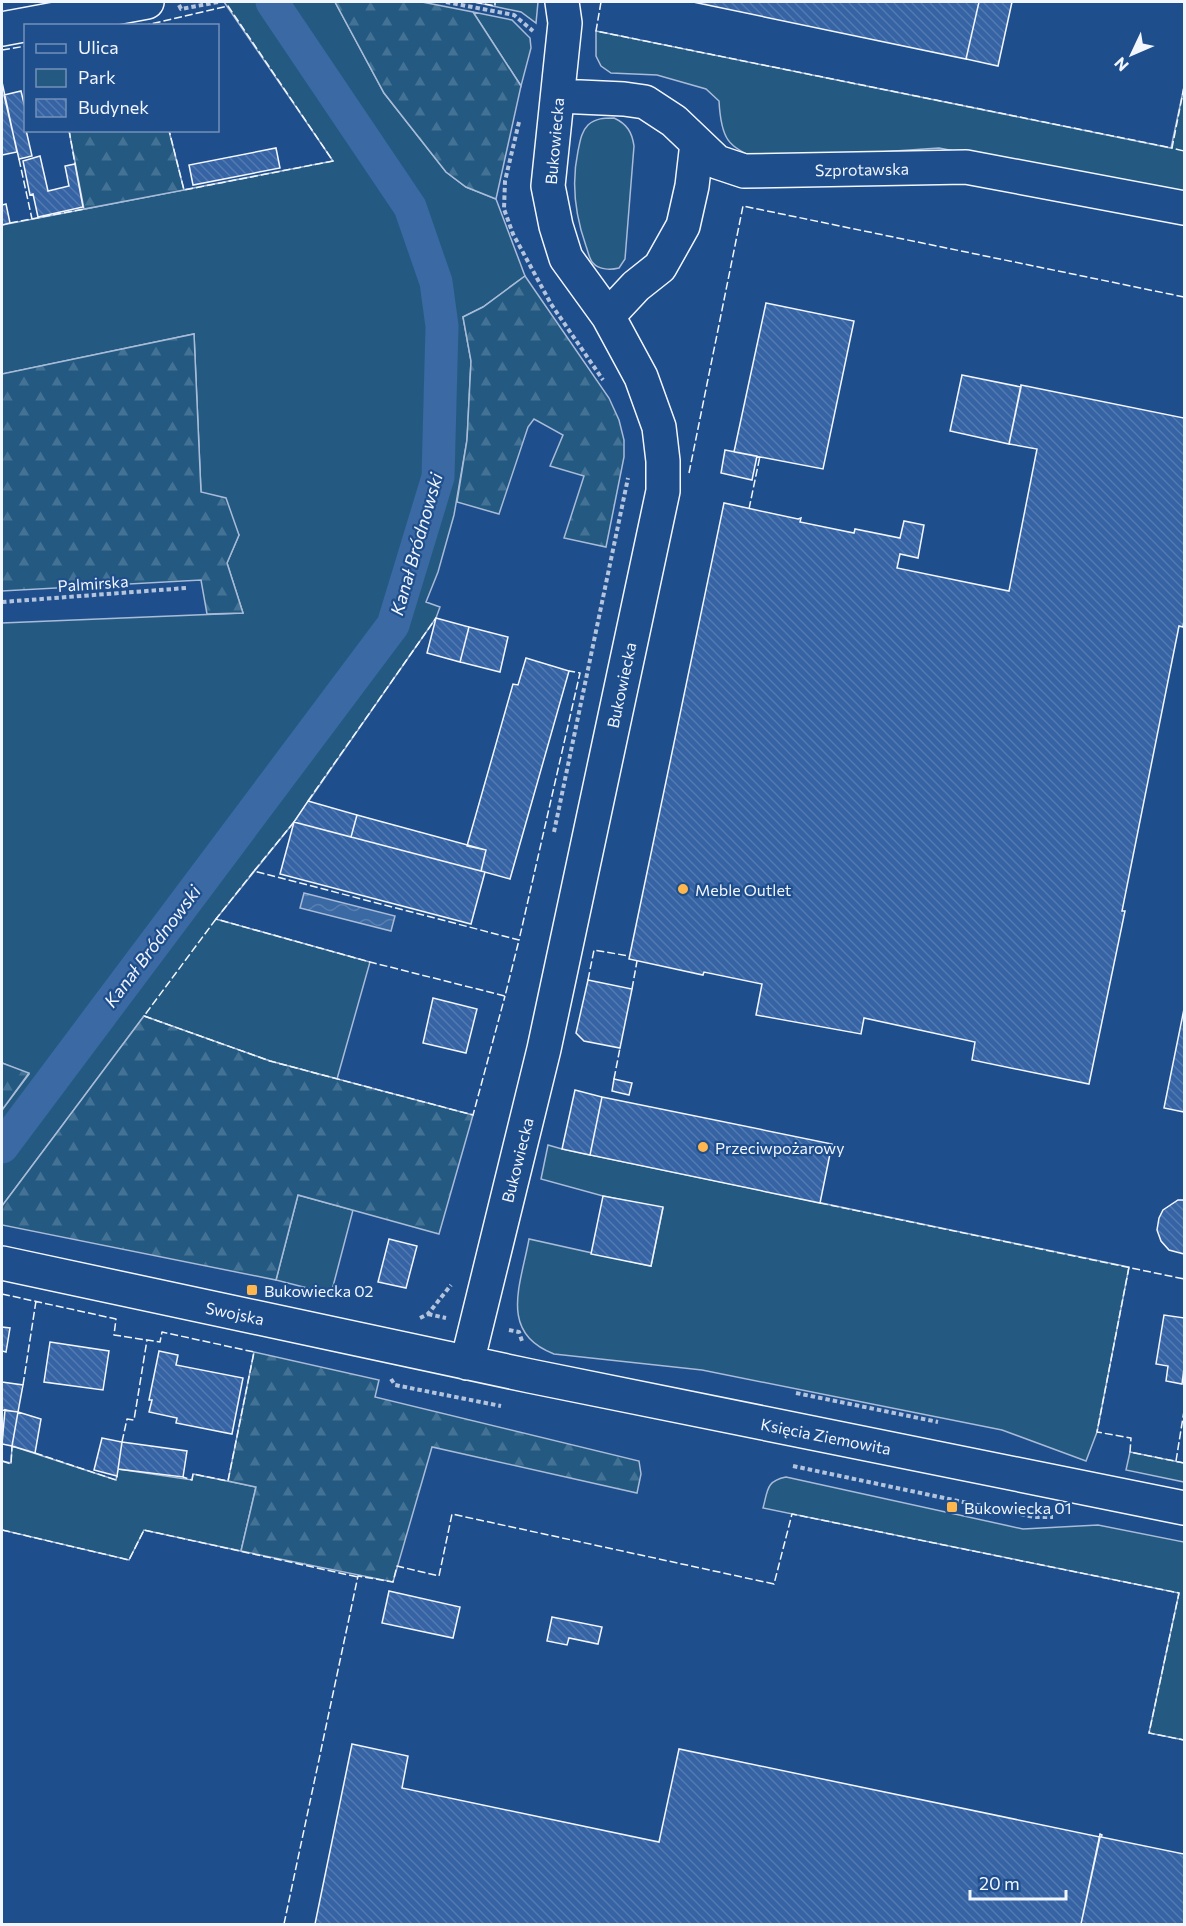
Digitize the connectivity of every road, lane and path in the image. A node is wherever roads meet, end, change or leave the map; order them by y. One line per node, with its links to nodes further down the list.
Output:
1 (147, 2): 6 (street)
2 (177, 2): 3 (path)
3 (218, 2)
4 (446, 2): 5 (path)
5 (556, 20): 9 (street, Bukowiecka)
6 (29, 24)
7 (24, 25): 8 (street)
8 (2, 29)
9 (558, 96): 11 (street, Szprotawska); 13 (street, Bukowiecka)
10 (521, 114): 14 (path)
11 (698, 143): 12 (street, Szprotawska); 13 (street)
12 (1185, 208)
13 (608, 316): 22 (street, Bukowiecka)
14 (608, 388)
15 (629, 474): 18 (path)
16 (186, 588): 17 (path, Palmirska)
17 (2, 602)
18 (552, 840)
19 (2, 1263): 22 (street, Swojska)
20 (458, 1276): 21 (path)
21 (428, 1314)
22 (468, 1363): 23 (street, Księcia Ziemowita)
23 (1185, 1509)

